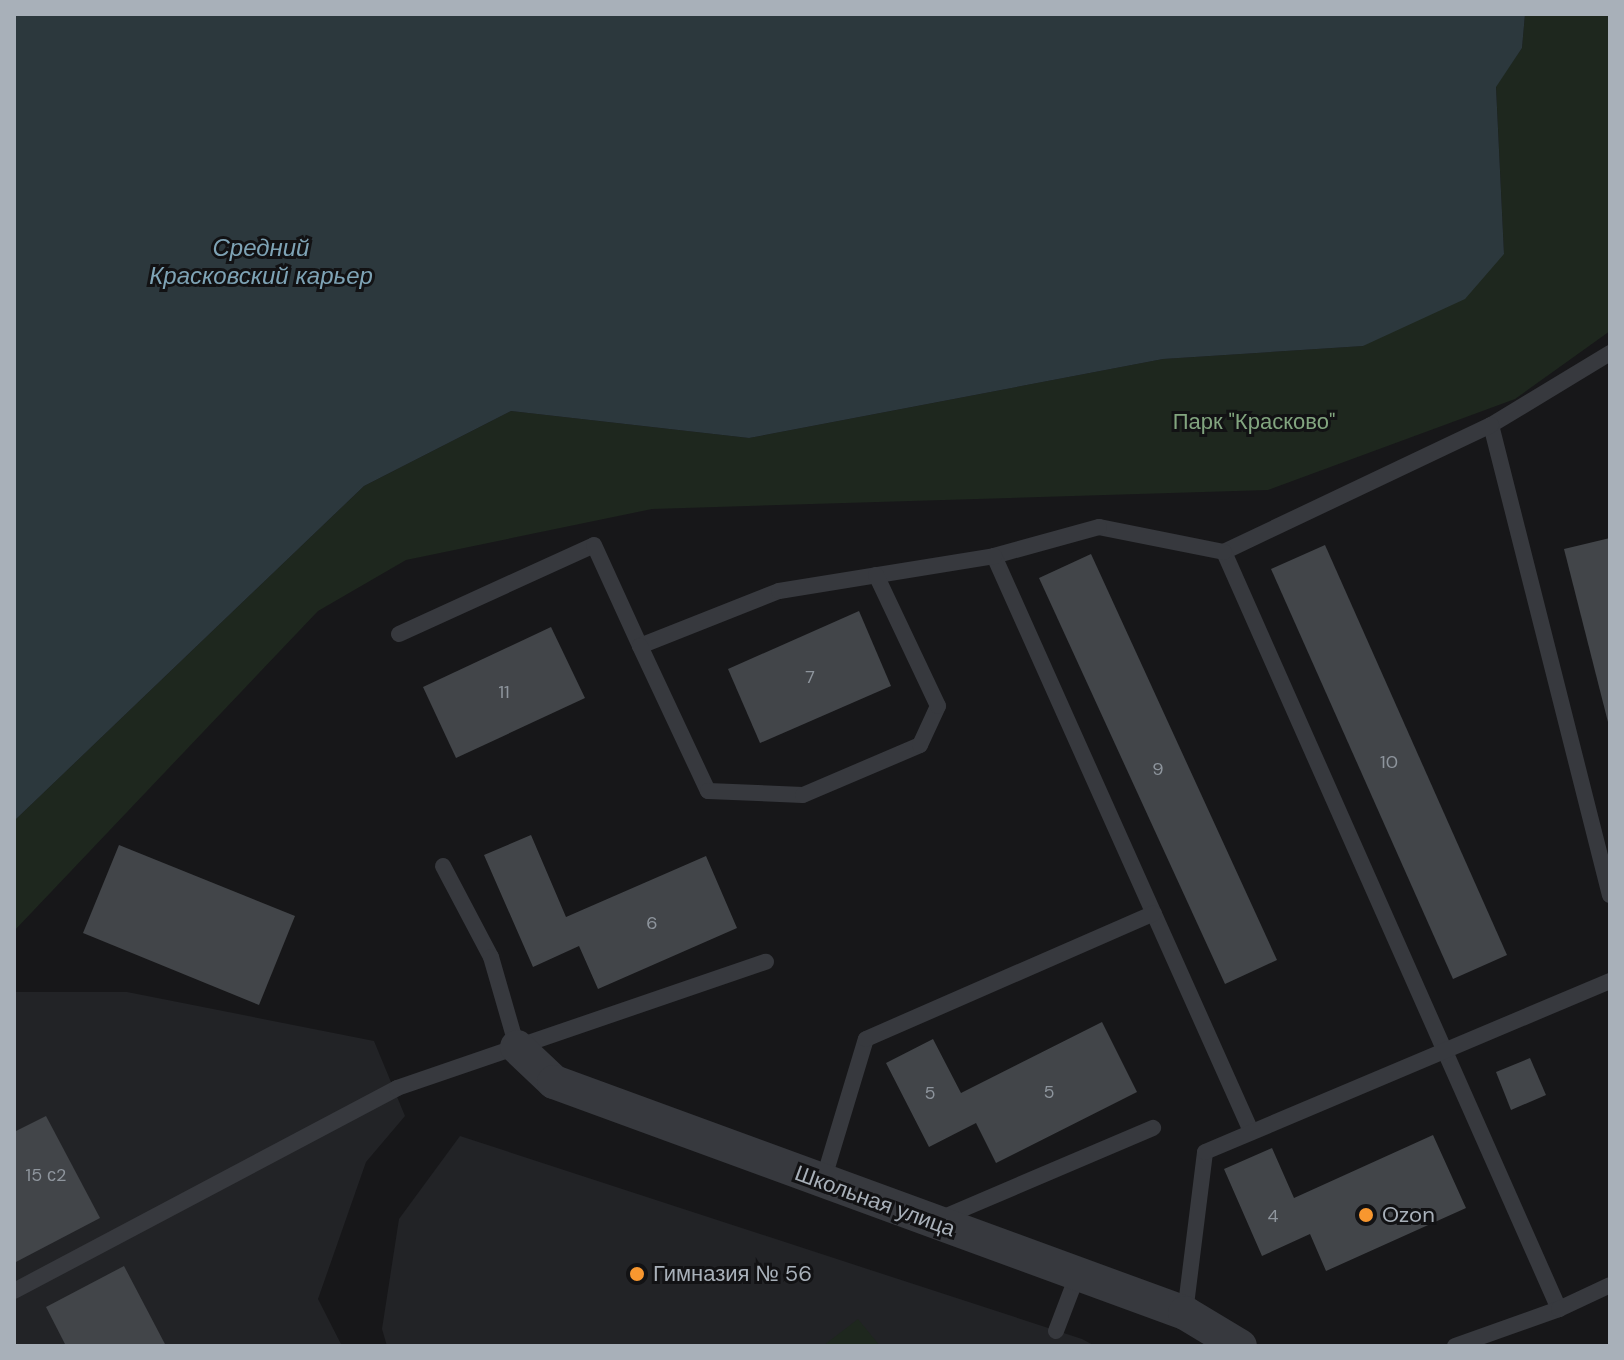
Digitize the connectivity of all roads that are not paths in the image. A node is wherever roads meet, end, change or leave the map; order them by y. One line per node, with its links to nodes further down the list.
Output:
1 (1610, 353): 2 (lane)
2 (1491, 425): 3 (lane); 9 (lane)
3 (1224, 552): 4 (lane); 14 (lane)
4 (994, 556): 5 (lane); 10 (lane)
5 (876, 575): 7 (lane); 7 (lane)
6 (399, 634): 7 (lane)
7 (640, 646)
8 (443, 866): 13 (lane)
9 (1610, 895)
10 (1154, 913): 16 (lane); 17 (lane)
11 (766, 962): 13 (lane)
12 (1610, 981): 14 (lane)
13 (517, 1047): 17 (street, Школьная улица); 21 (lane)
14 (1446, 1051): 16 (lane); 22 (lane)
15 (1153, 1128): 18 (lane)
16 (1251, 1131): 23 (lane)
17 (823, 1181): 18 (street, Школьная улица)
18 (931, 1222): 19 (street, Школьная улица)
19 (1077, 1276): 23 (street, Школьная улица); 24 (lane)
20 (1610, 1285): 22 (lane)
21 (14, 1291)
22 (1559, 1309): 26 (lane)
23 (1185, 1313): 25 (street, Школьная улица)
24 (1056, 1331)
25 (1240, 1346)
26 (1455, 1346)

